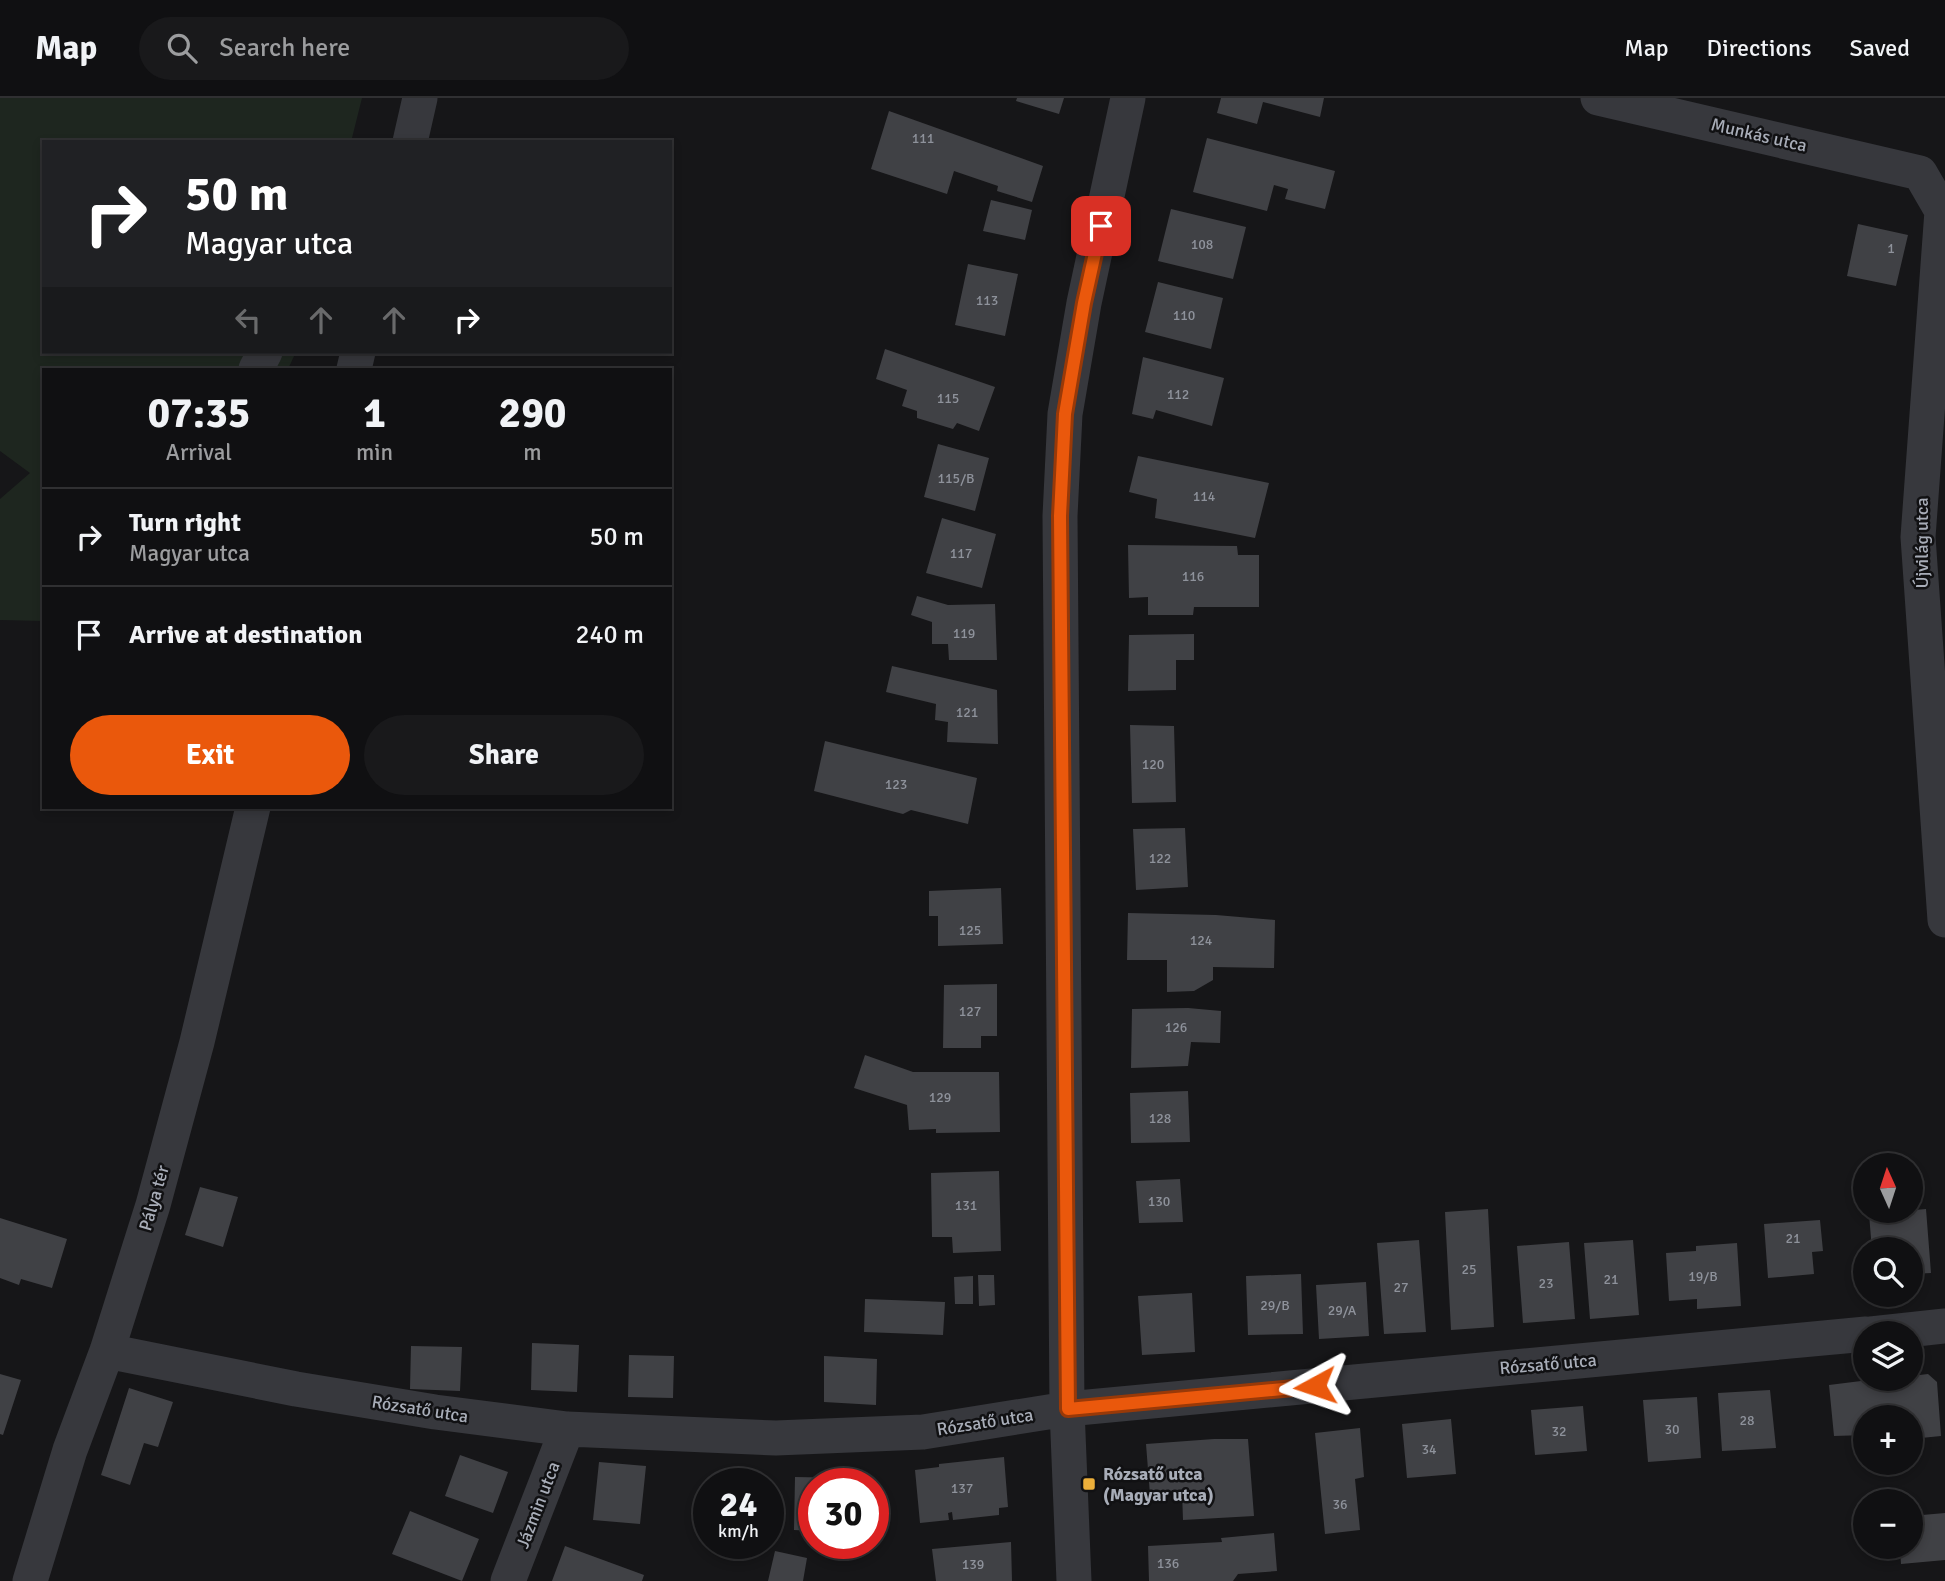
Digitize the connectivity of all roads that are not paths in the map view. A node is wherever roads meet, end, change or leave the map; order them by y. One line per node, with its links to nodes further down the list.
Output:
1 (420, 98): 4 (street)
2 (1128, 98): 12 (street)
3 (1598, 98): 5 (street, Munkás utca)
4 (410, 140)
5 (1920, 173): 7 (street, Újvilág utca)
6 (253, 809): 11 (street, Pálya tér)
7 (1945, 920)
8 (1945, 1326): 9 (street)
9 (1923, 1328)
10 (1853, 1335): 12 (street, Rózsatő utca)
11 (107, 1351): 13 (street, Rózsatő utca); 14 (street, Pálya tér)
12 (1068, 1409): 13 (street, Rózsatő utca); 16 (street)
13 (568, 1429): 15 (street, Jázmin utca)
14 (30, 1581)
15 (508, 1581)
16 (1074, 1581)

